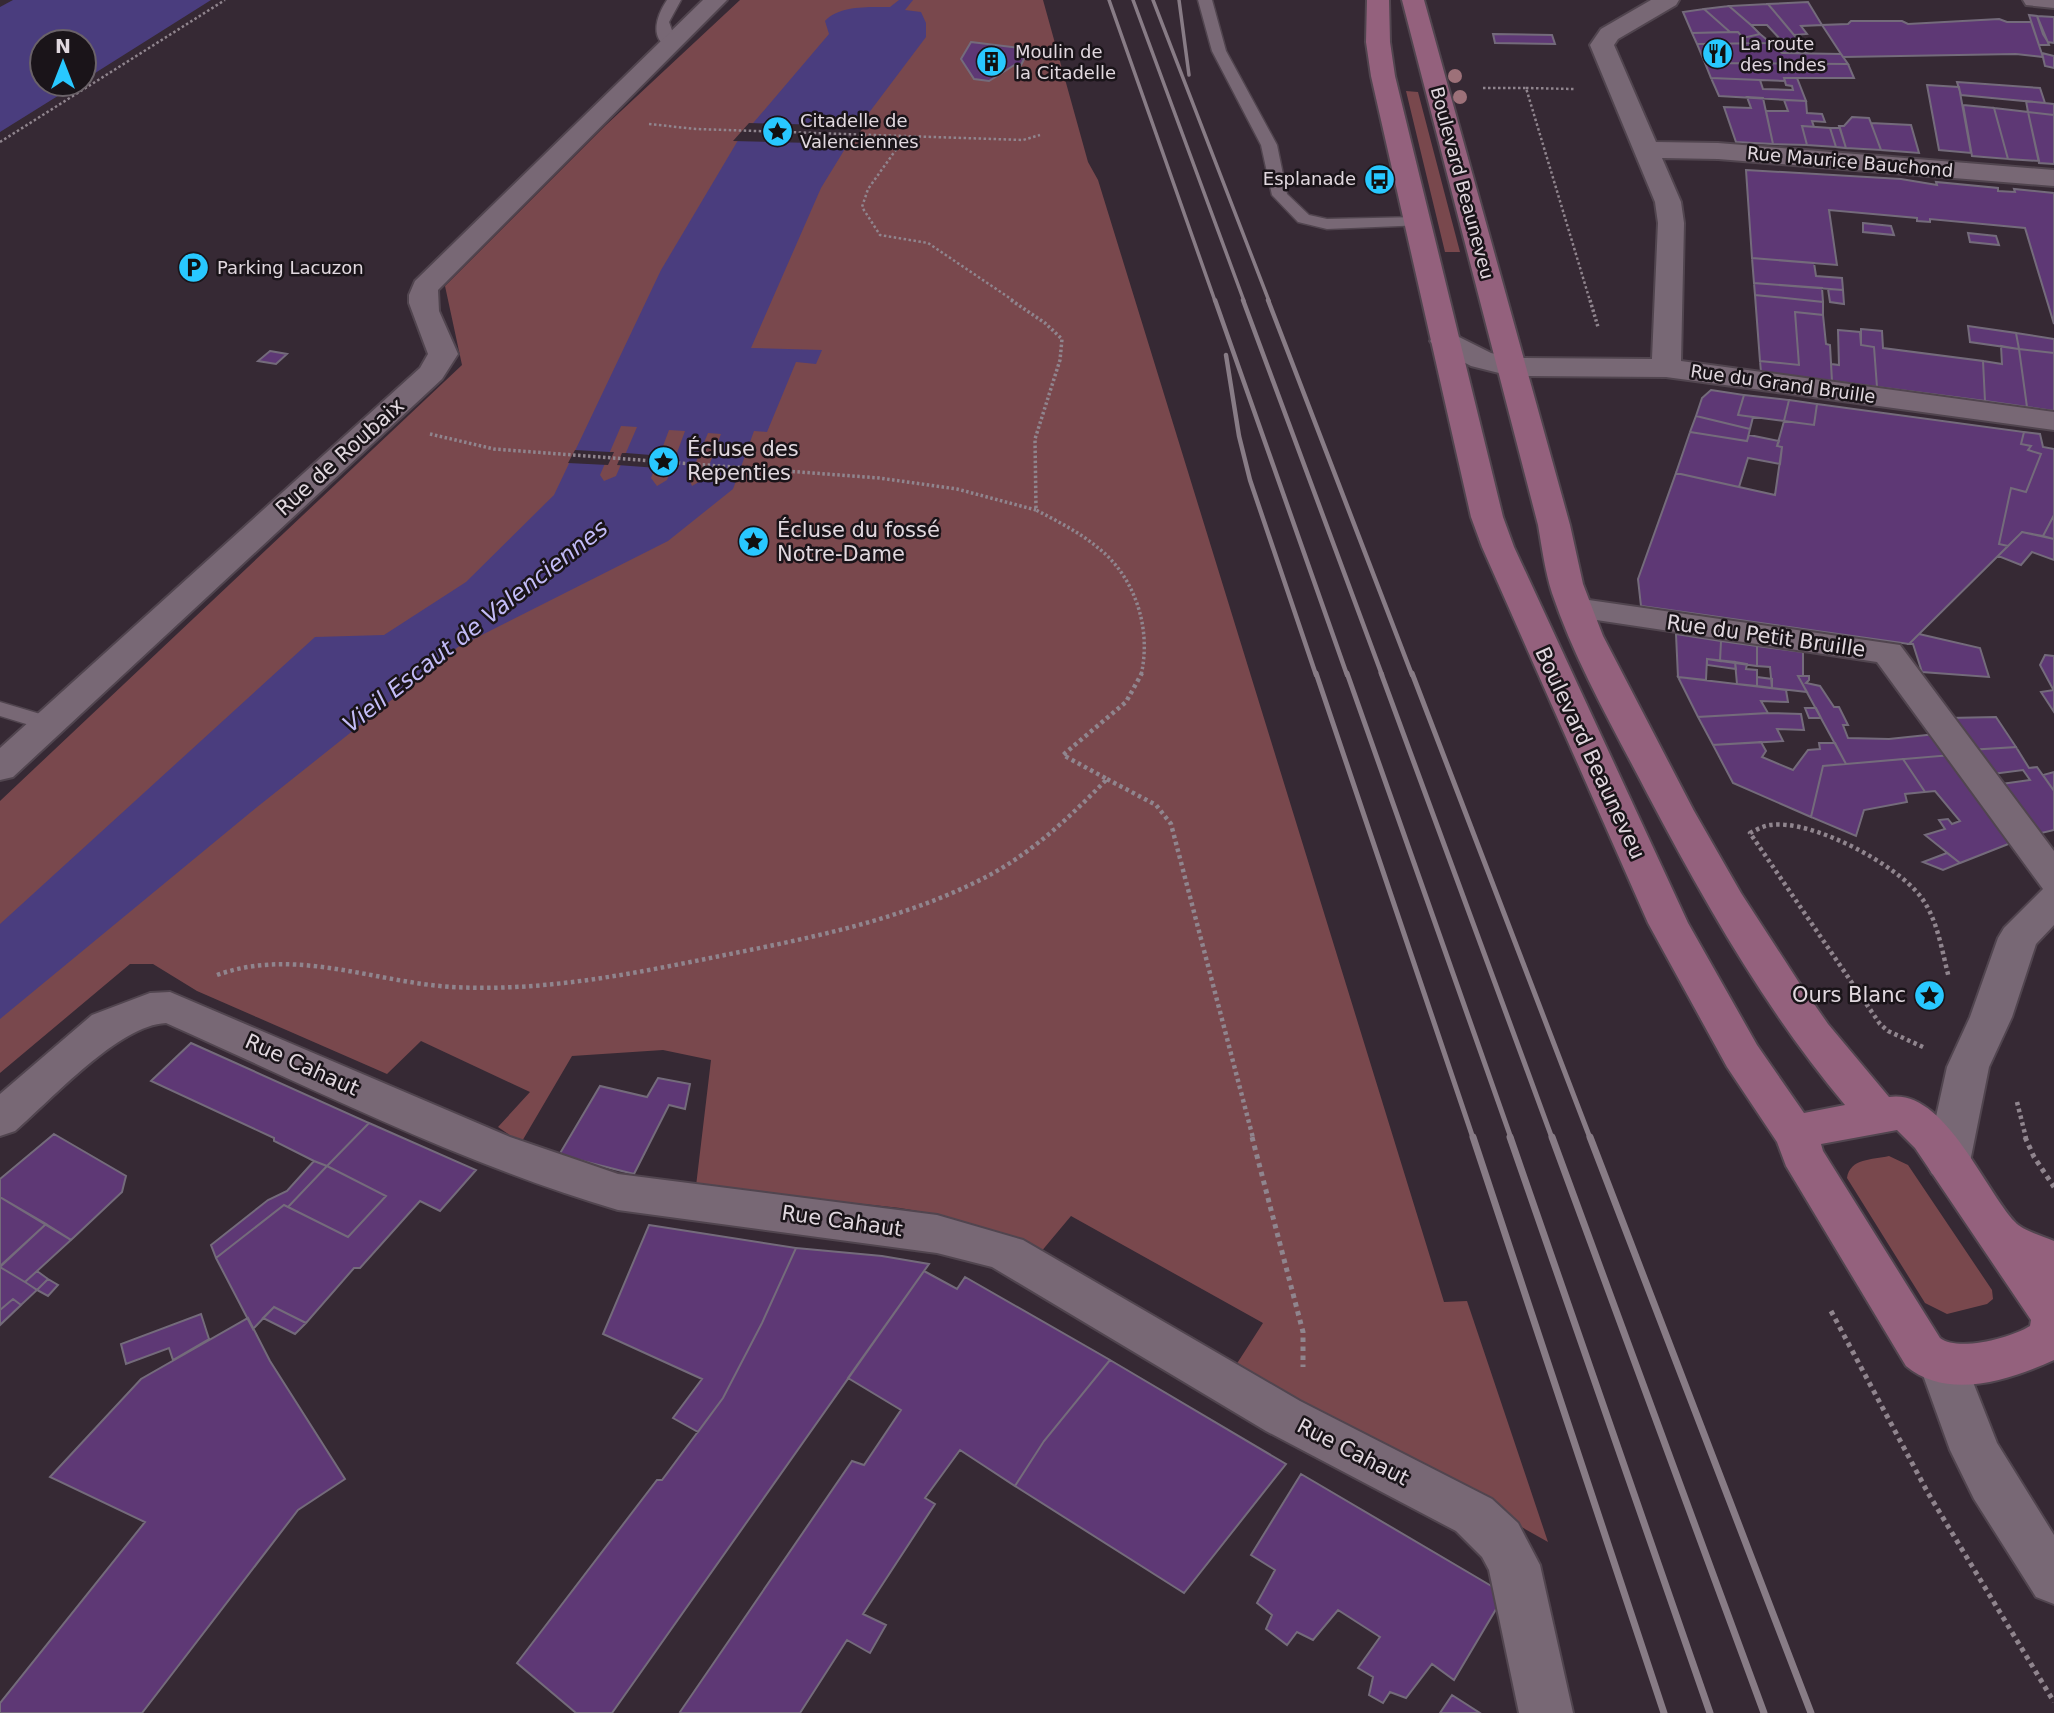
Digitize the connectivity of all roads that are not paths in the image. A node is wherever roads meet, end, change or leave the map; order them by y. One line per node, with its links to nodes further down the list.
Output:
1 (674, 0): 9 (lane)
2 (716, 0): 9 (street)
3 (1205, 0): 12 (lane)
4 (1668, 0): 10 (street)
5 (2034, 0): 6 (street)
6 (2054, 1)
7 (1377, 3): 12 (main road, Boulevard Beauneveu)
8 (1415, 3): 14 (main road, Boulevard Beauneveu)
9 (670, 44): 19 (street, Rue de Roubaix)
10 (1646, 150): 11 (street, Rue Maurice Bauchond); 15 (street)
11 (2054, 178)
12 (1418, 222): 13 (main road, Boulevard Beauneveu)
13 (1445, 341): 14 (street); 25 (main road, Boulevard Beauneveu)
14 (1510, 367): 15 (street, Rue du Grand Bruille); 17 (main road, Boulevard Beauneveu)
15 (1666, 368): 16 (street, Rue du Grand Bruille)
16 (2054, 421)
17 (1574, 608): 21 (street, Rue du Petit Bruille); 23 (main road, Boulevard Beauneveu)
18 (0, 709): 19 (lane)
19 (49, 724): 20 (street, Rue de Roubaix)
20 (0, 768)
21 (2054, 879)
22 (2054, 900): 26 (street)
23 (1880, 1116): 25 (main road); 26 (main road)
24 (0, 1119): 32 (street, Rue Cahaut)
25 (1798, 1138): 30 (main road, Boulevard Beauneveu)
26 (1948, 1162): 27 (main road)
27 (2001, 1238): 28 (main road); 29 (main road)
28 (2054, 1261)
29 (2046, 1338): 30 (main road)
30 (1943, 1364): 31 (street)
31 (2054, 1580)
32 (1546, 1713)

